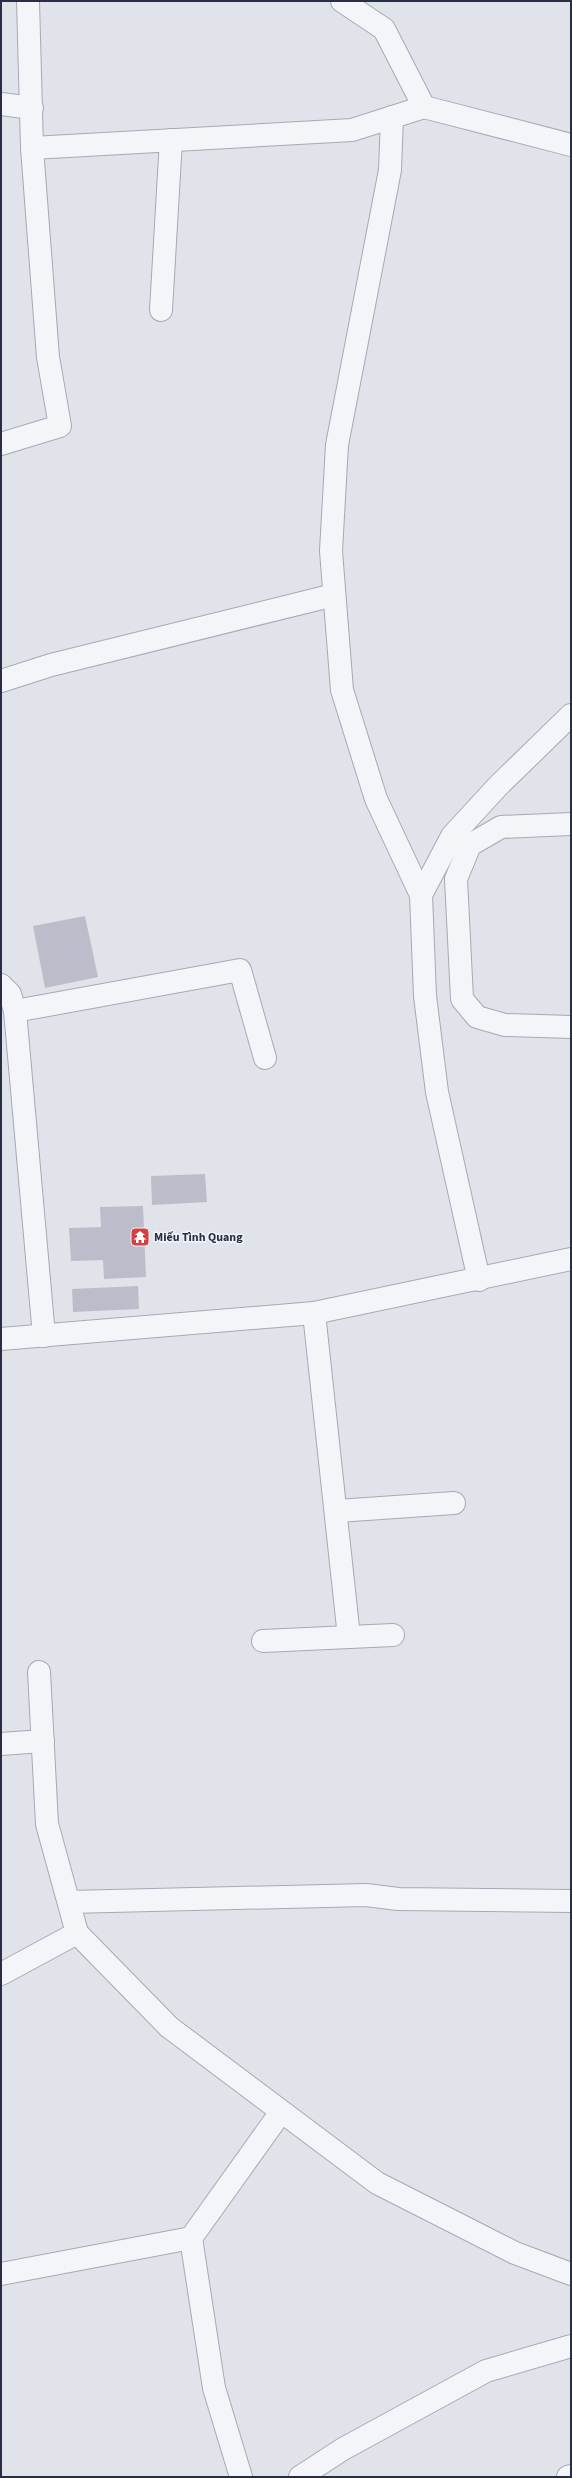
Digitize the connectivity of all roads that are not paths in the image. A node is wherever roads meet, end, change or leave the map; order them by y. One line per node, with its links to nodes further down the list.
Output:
1 (28, 1): 5 (street)
2 (342, 1): 4 (street)
3 (1, 104): 5 (street)
4 (424, 107): 6 (street); 8 (street)
5 (32, 108): 9 (street)
6 (392, 117): 7 (street); 12 (street)
7 (171, 140): 9 (street); 10 (street)
8 (571, 145)
9 (32, 148): 11 (street)
10 (161, 310)
11 (1, 444)
12 (334, 595): 13 (street); 16 (street)
13 (1, 681)
14 (571, 715): 16 (street)
15 (571, 824): 19 (street)
16 (421, 895): 22 (street)
17 (1, 985): 18 (street)
18 (15, 1011): 20 (street); 24 (street)
19 (571, 1027)
20 (265, 1058)
21 (571, 1259): 22 (street)
22 (479, 1280): 23 (street)
23 (314, 1313): 24 (street); 27 (street)
24 (44, 1336): 25 (street)
25 (1, 1339)
26 (454, 1503): 27 (street)
27 (337, 1511): 29 (street)
28 (393, 1635): 29 (street)
29 (349, 1637): 30 (street)
30 (263, 1641)
31 (40, 1672): 32 (street)
32 (43, 1741): 33 (street); 35 (street)
33 (1, 1744)
34 (571, 1901): 35 (street)
35 (69, 1902): 36 (street)
36 (77, 1933): 37 (street); 38 (street)
37 (1, 1974)
38 (281, 2112): 39 (street); 41 (street)
39 (191, 2238): 40 (street); 44 (street)
40 (1, 2274)
41 (571, 2274)
42 (571, 2346): 45 (street)
43 (571, 2476): 46 (street)
44 (241, 2477)
45 (300, 2477)
46 (568, 2477)

